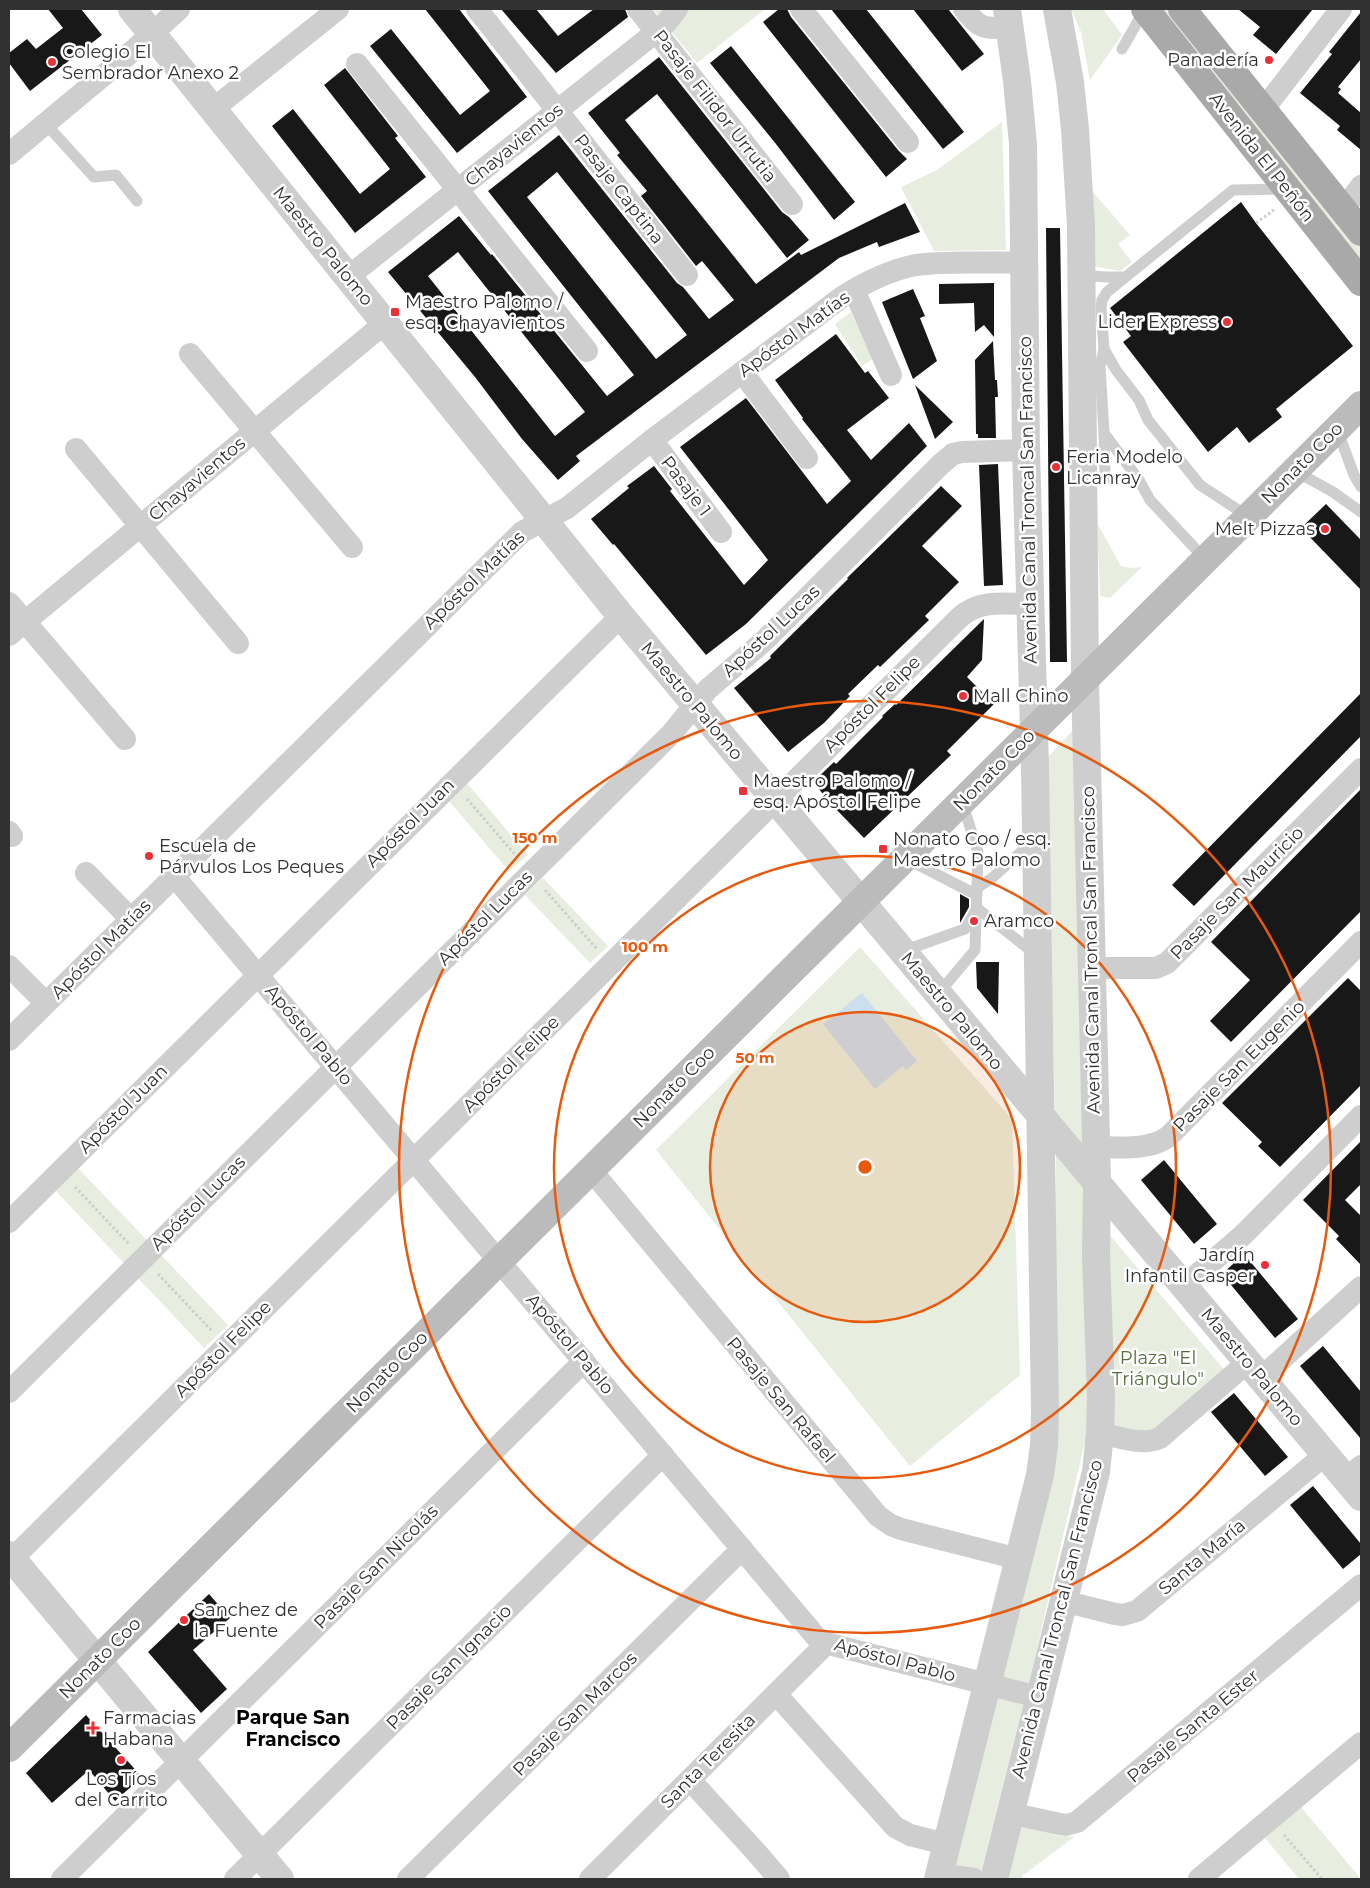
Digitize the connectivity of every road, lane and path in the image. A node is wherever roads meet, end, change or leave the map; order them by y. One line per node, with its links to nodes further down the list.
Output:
1 (132, 9): 15 (street, Maestro Palomo)
2 (179, 9): 15 (street)
3 (338, 9): 18 (street)
4 (477, 9): 19 (street, Pasaje Captina)
5 (638, 9): 14 (street, Pasaje Filidor Urrutia)
6 (677, 9): 14 (street, Chayavientos)
7 (801, 9): 22 (street)
8 (964, 9): 13 (street)
9 (1057, 9): 33 (street, Avenida Canal Troncal San Francisco)
10 (1145, 9): 16 (lane); 25 (main road, Avenida El Peñón)
11 (1341, 9): 20 (street)
12 (1184, 10): 20 (main road, Avenida El Peñón)
13 (1009, 18): 31 (street, Avenida Canal Troncal San Francisco)
14 (656, 32): 19 (street, Chayavientos); 28 (street, Pasaje Filidor Urrutia)
15 (151, 33): 18 (street, Maestro Palomo); 21 (street)
16 (1122, 50)
17 (357, 64): 26 (street)
18 (213, 109): 34 (street, Maestro Palomo)
19 (557, 110): 26 (street, Chayavientos); 32 (street, Pasaje Captina)
20 (1263, 110): 29 (main road, Avenida El Peñón)
21 (46, 123): 23 (street); 27 (lane)
22 (908, 142)
23 (9, 154)
24 (1361, 186): 29 (street)
25 (1288, 189): 35 (lane); 36 (main road, Avenida El Peñón)
26 (458, 190): 34 (street, Chayavientos); 41 (street)
27 (137, 202)
28 (792, 204)
29 (1343, 210): 30 (main road, Avenida El Peñón)
30 (1361, 232)
31 (1024, 262): 37 (street, Apóstol Matías); 51 (street, Avenida Canal Troncal San Francisco)
32 (687, 275)
33 (1092, 276): 35 (lane); 38 (lane); 54 (street, Avenida Canal Troncal San Francisco)
34 (348, 277): 39 (street, Maestro Palomo)
35 (1125, 277): 38 (lane)
36 (1361, 282)
37 (854, 290): 43 (street, Apóstol Matías); 44 (street)
38 (1102, 300): 40 (lane)
39 (385, 323): 47 (street, Chayavientos); 59 (street, Maestro Palomo)
40 (1104, 350): 48 (lane); 58 (lane)
41 (587, 351)
42 (190, 354): 47 (street)
43 (742, 372): 49 (street, Apóstol Matías); 52 (street)
44 (891, 375)
45 (1361, 405): 46 (main road, Nonato Coo)
46 (1337, 429): 53 (main road, Nonato Coo); 55 (lane)
47 (255, 431): 60 (street, Chayavientos); 62 (street)
48 (1104, 433): 54 (lane); 63 (lane)
49 (652, 440): 59 (street, Apóstol Matías); 61 (street, Pasaje 1)
50 (76, 449): 60 (street)
51 (1026, 450): 65 (street, Avenida Canal Troncal San Francisco); 70 (street, Apóstol Lucas)
52 (808, 458)
53 (1295, 471): 56 (lane); 58 (main road, Nonato Coo)
54 (1094, 480): 69 (street, Avenida Canal Troncal San Francisco)
55 (1361, 487): 56 (lane)
56 (1343, 499): 57 (lane)
57 (1361, 512)
58 (1249, 516): 63 (main road, Nonato Coo)
59 (544, 520): 66 (street, Maestro Palomo); 79 (street, Apóstol Matías)
60 (140, 526): 67 (street, Chayavientos); 68 (street)
61 (721, 532)
62 (352, 547)
63 (1205, 560): 69 (main road, Nonato Coo)
64 (9, 603): 67 (street)
65 (1030, 604): 71 (street, Avenida Canal Troncal San Francisco); 74 (street, Apóstol Felipe)
66 (621, 616): 70 (street, Maestro Palomo); 89 (street, Apóstol Juan)
67 (17, 628): 72 (street)
68 (238, 643)
69 (1086, 679): 71 (main road, Nonato Coo); 88 (street, Avenida Canal Troncal San Francisco)
70 (695, 705): 74 (street, Maestro Palomo); 93 (street, Apóstol Lucas)
71 (1034, 730): 75 (main road, Nonato Coo); 76 (street, Avenida Canal Troncal San Francisco)
72 (125, 739)
73 (1361, 769): 88 (street, Pasaje San Mauricio)
74 (775, 801): 81 (street, Maestro Palomo); 97 (street, Apóstol Felipe)
75 (962, 802): 77 (main road, Nonato Coo); 80 (lane)
76 (1036, 839): 80 (lane); 86 (street, Avenida Canal Troncal San Francisco)
77 (905, 858): 80 (lane); 81 (main road, Nonato Coo)
78 (86, 873): 83 (street)
79 (174, 876): 83 (street, Apóstol Matías); 89 (street, Apóstol Pablo)
80 (977, 892): 82 (lane)
81 (860, 902): 85 (street, Maestro Palomo); 98 (main road, Nonato Coo)
82 (977, 908): 85 (lane); 86 (lane); 90 (lane)
83 (131, 918): 91 (street, Apóstol Matías)
84 (1361, 942): 96 (street, Pasaje San Eugenio)
85 (902, 951): 90 (street, Maestro Palomo)
86 (1038, 957): 94 (street, Avenida Canal Troncal San Francisco)
87 (9, 966): 91 (street)
88 (1092, 968): 96 (street, Avenida Canal Troncal San Francisco)
89 (258, 975): 93 (street, Apóstol Pablo); 100 (street, Apóstol Juan)
90 (938, 994): 94 (street, Maestro Palomo)
91 (46, 1003): 92 (street, Apóstol Matías)
92 (9, 1040)
93 (335, 1066): 97 (street, Apóstol Pablo); 106 (street, Apóstol Lucas)
94 (1041, 1116): 99 (street, Maestro Palomo); 113 (street, Avenida Canal Troncal San Francisco)
95 (1361, 1116): 102 (street)
96 (1096, 1148): 99 (street, Avenida Canal Troncal San Francisco)
97 (414, 1160): 101 (street, Apóstol Pablo); 112 (street, Apóstol Felipe)
98 (591, 1170): 101 (main road, Nonato Coo); 113 (street, Pasaje San Rafael)
99 (1097, 1183): 102 (street, Maestro Palomo); 107 (street, Avenida Canal Troncal San Francisco)
100 (9, 1222)
101 (499, 1261): 104 (street, Apóstol Pablo); 117 (main road, Nonato Coo)
102 (1184, 1286): 105 (street, Maestro Palomo)
103 (1361, 1287): 105 (street)
104 (584, 1361): 109 (street, Apóstol Pablo); 123 (street, Pasaje San Nicolás)
105 (1254, 1370): 107 (street); 108 (street, Maestro Palomo)
106 (9, 1392)
107 (1100, 1433): 115 (street, Avenida Canal Troncal San Francisco)
108 (1326, 1454): 110 (street, Maestro Palomo); 115 (street, Santa María)
109 (663, 1455): 111 (street, Apóstol Pablo); 128 (street, Pasaje San Ignacio)
110 (1356, 1480)
111 (742, 1549): 116 (street, Apóstol Pablo); 134 (street, Pasaje San Marcos)
112 (10, 1558): 117 (street)
113 (1018, 1559): 118 (street, Avenida Canal Troncal San Francisco)
114 (1361, 1585): 125 (street, Pasaje Santa Ester)
115 (1063, 1601): 120 (street, Avenida Canal Troncal San Francisco)
116 (827, 1643): 118 (street, Apóstol Pablo); 119 (street, Santa Teresita)
117 (97, 1660): 122 (main road, Nonato Coo); 123 (street)
118 (987, 1684): 120 (street, Apóstol Pablo); 127 (street, Avenida Canal Troncal San Francisco)
119 (776, 1694): 124 (street, Santa Teresita); 127 (street)
120 (1038, 1697): 125 (street, Avenida Canal Troncal San Francisco)
121 (1361, 1743): 126 (street)
122 (9, 1748)
123 (181, 1761): 128 (street); 131 (street, Pasaje San Nicolás)
124 (690, 1780): 129 (street, Santa Teresita); 135 (street)
125 (1009, 1813): 137 (street, Avenida Canal Troncal San Francisco)
126 (1271, 1819): 138 (street); 139 (path)
127 (946, 1844): 130 (street, Avenida Canal Troncal San Francisco)
128 (260, 1855): 132 (street, Pasaje San Ignacio); 133 (street)
129 (603, 1875)
130 (938, 1877): 136 (street)
131 (62, 1879)
132 (235, 1879)
133 (280, 1879)
134 (408, 1879)
135 (778, 1879)
136 (974, 1879)
137 (994, 1879)
138 (1199, 1879)
139 (1322, 1879)

